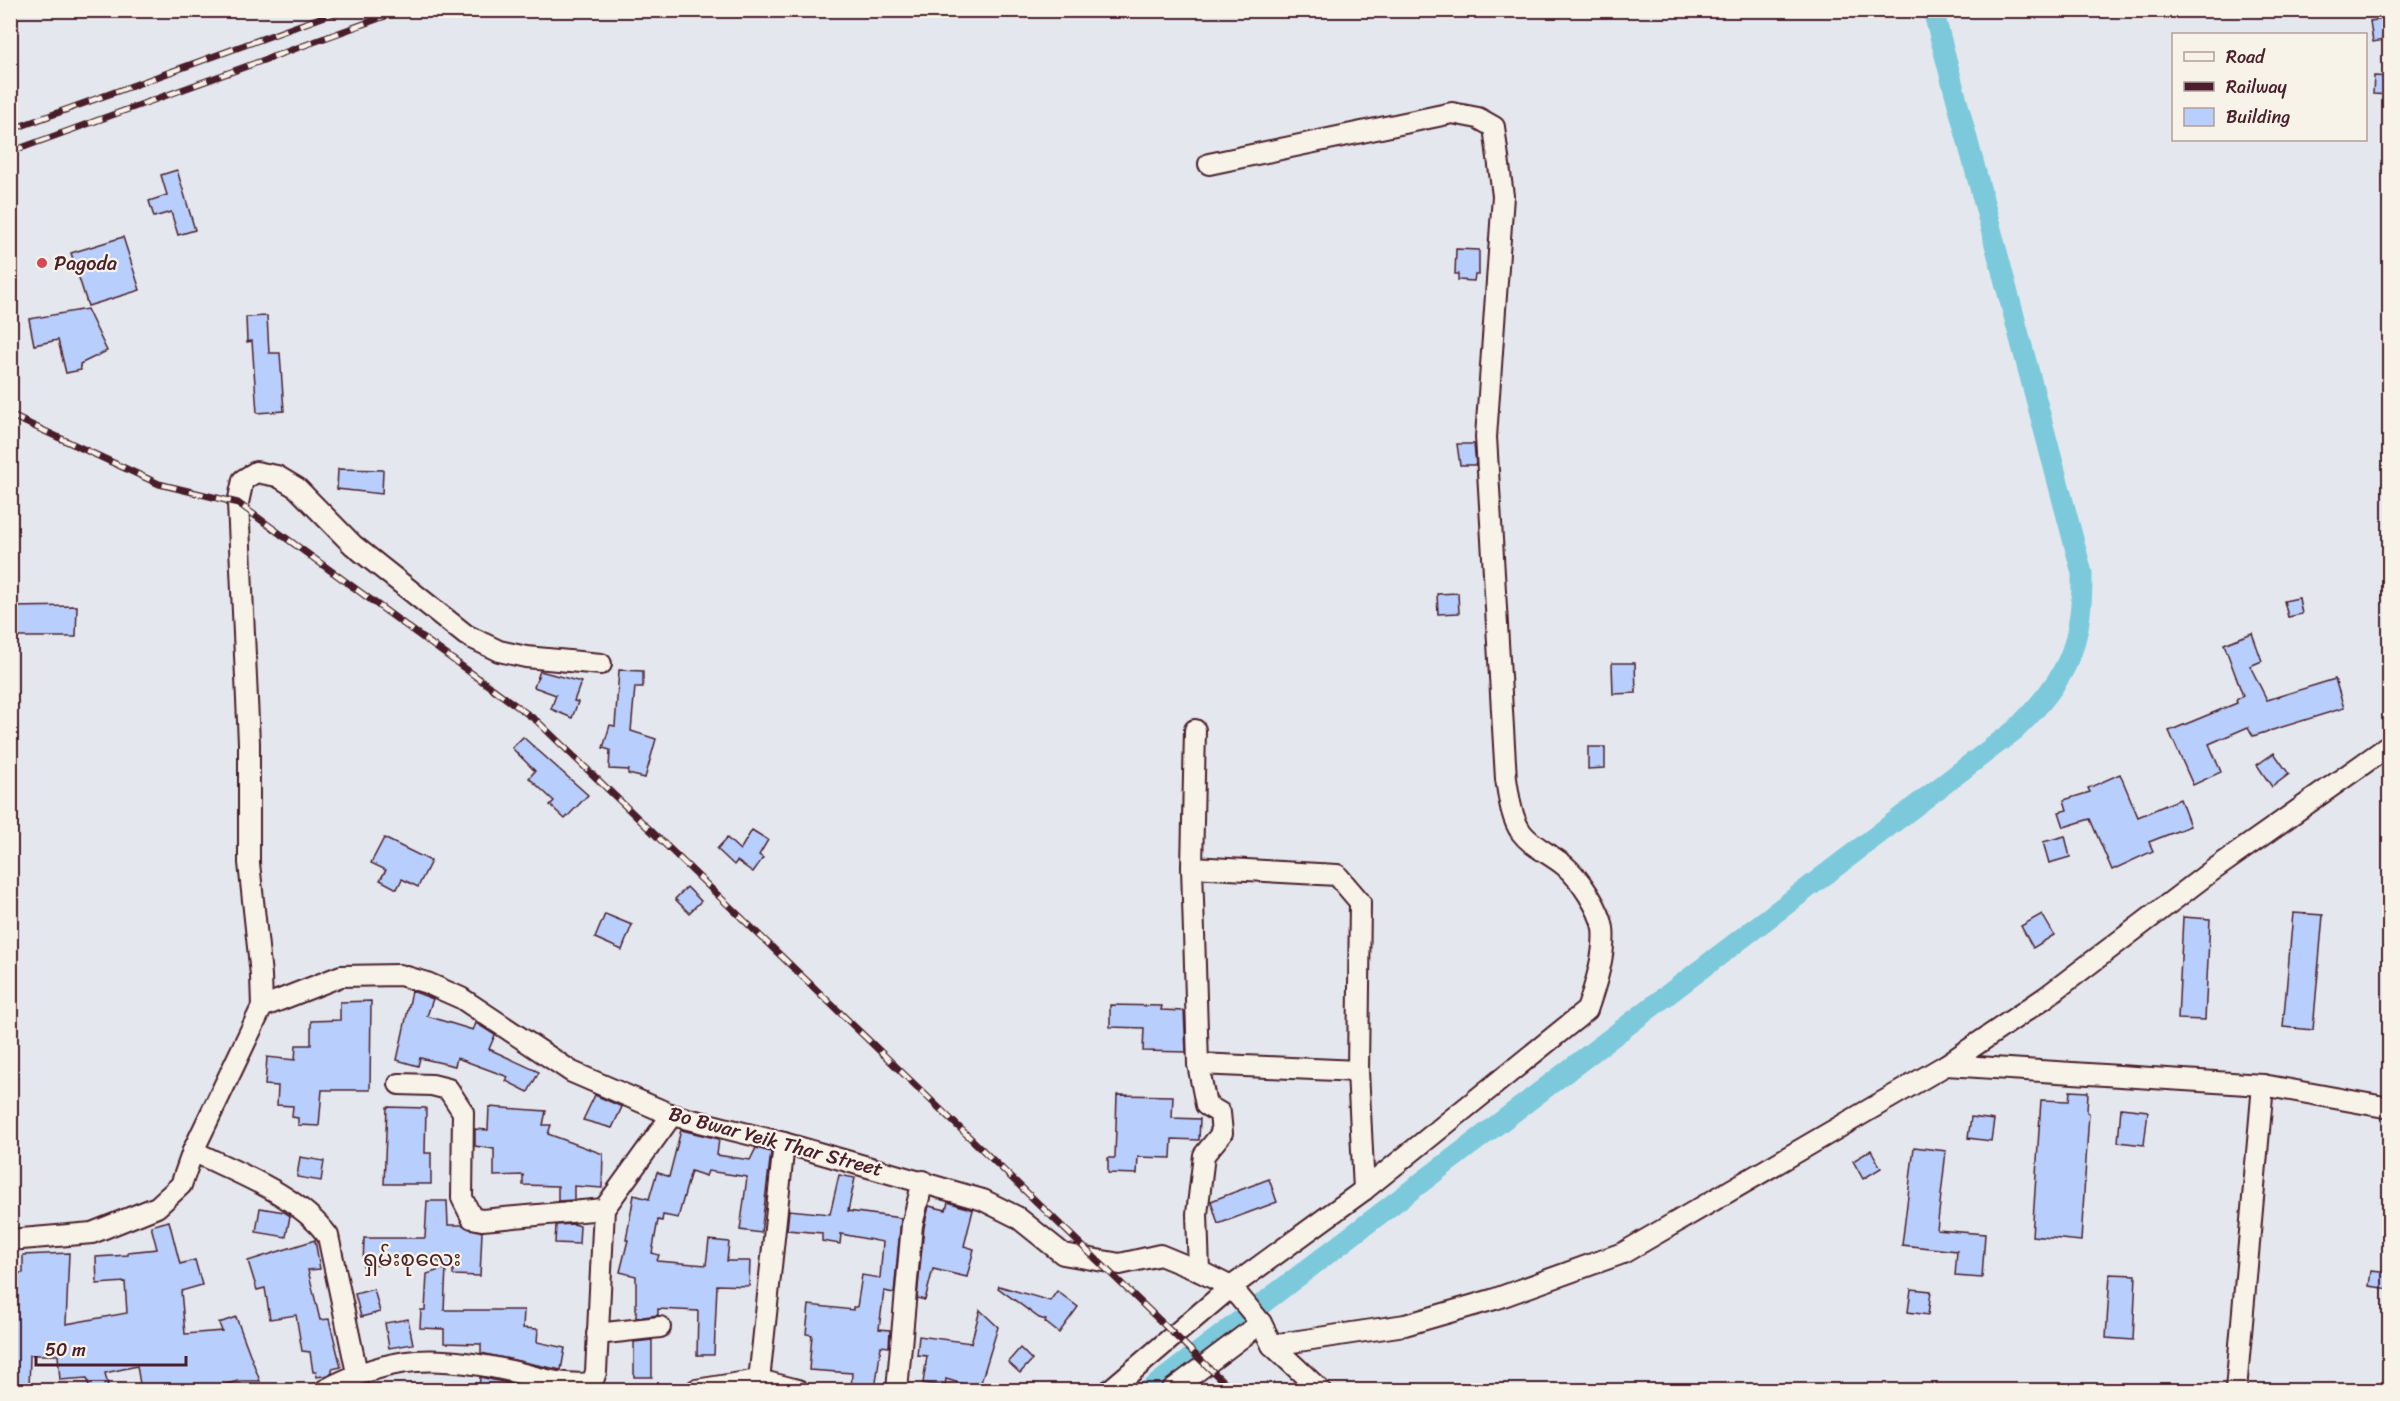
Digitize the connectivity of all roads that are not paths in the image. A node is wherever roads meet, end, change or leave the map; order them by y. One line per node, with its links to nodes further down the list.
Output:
1 (1209, 164): 17 (street)
2 (601, 664): 6 (street)
3 (1195, 730): 5 (street)
4 (2390, 745): 8 (street)
5 (1192, 867): 7 (street); 9 (street)
6 (262, 1007): 13 (street, Bo Bwar Yeik Thar Street); 15 (street)
7 (1198, 1064): 9 (street); 20 (street)
8 (1946, 1065): 11 (street); 25 (street)
9 (1358, 1071): 17 (street)
10 (399, 1084): 18 (street)
11 (2263, 1085): 12 (street); 36 (street)
12 (2390, 1108)
13 (672, 1115): 14 (street, Bo Bwar Yeik Thar Street); 18 (street)
14 (784, 1143): 16 (street, Bo Bwar Yeik Thar Street); 27 (street)
15 (193, 1151): 19 (street); 26 (street)
16 (923, 1181): 20 (street, Bo Bwar Yeik Thar Street); 32 (street)
17 (1364, 1190): 21 (street)
18 (604, 1209): 24 (street)
19 (10, 1239)
20 (1199, 1272): 21 (street, Bo Bwar Yeik Thar Street)
21 (1237, 1294): 22 (street); 33 (street)
22 (1260, 1323): 25 (street); 34 (street)
23 (660, 1327): 24 (street)
24 (597, 1334): 28 (street)
25 (1272, 1345): 35 (street)
26 (357, 1373): 28 (street); 29 (street)
27 (758, 1385): 30 (street); 31 (street)
28 (595, 1387)
29 (326, 1390)
30 (696, 1390)
31 (798, 1390)
32 (897, 1390)
33 (1110, 1390)
34 (1172, 1390)
35 (1320, 1390)
36 (2236, 1390)

